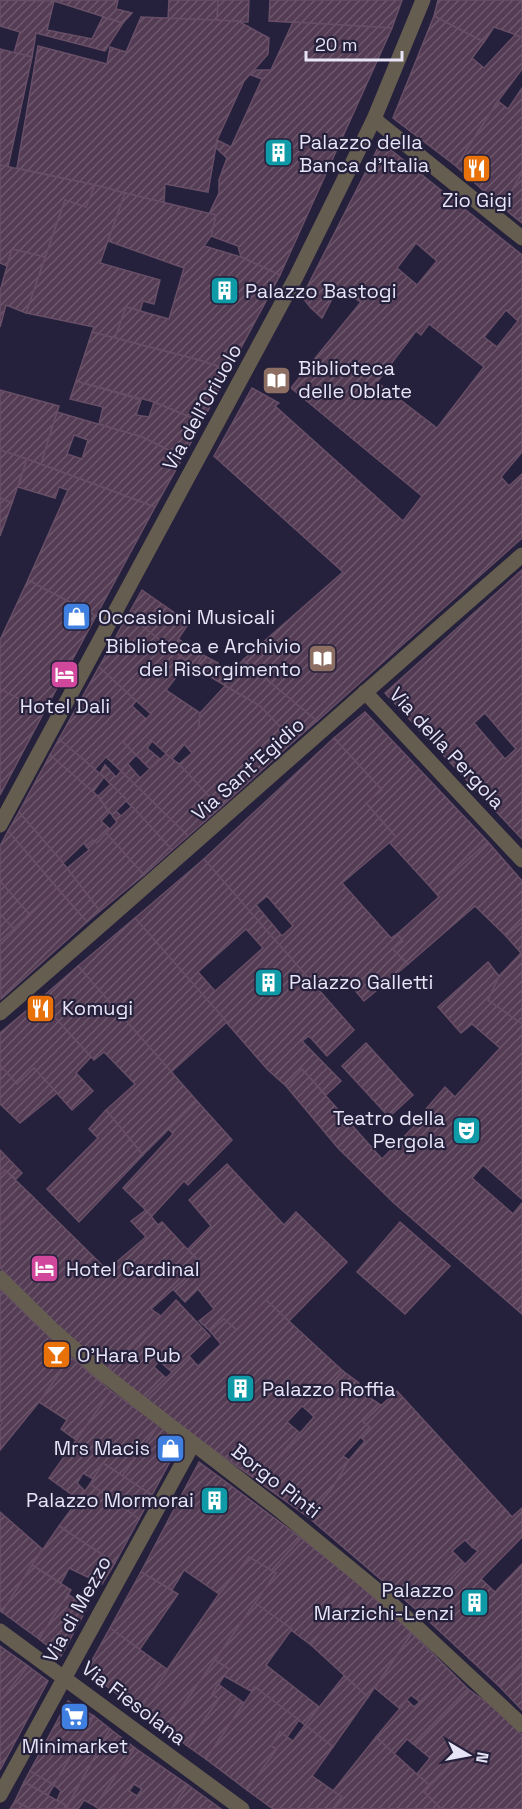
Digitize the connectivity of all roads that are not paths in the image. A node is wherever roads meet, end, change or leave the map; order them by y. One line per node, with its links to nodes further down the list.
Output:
1 (423, 0): 2 (street, Via dell'Oriuolo)
2 (374, 119): 3 (street); 6 (street, Via dell'Oriuolo)
3 (522, 238)
4 (522, 555): 5 (street, Via Sant'Egidio)
5 (365, 692): 7 (street, Via della Pergola); 8 (street, Via Sant'Egidio)
6 (0, 825)
7 (522, 860)
8 (0, 1013)
9 (0, 1278): 10 (street, Borgo Pinti)
10 (193, 1444): 12 (street, Via di Mezzo); 13 (street, Borgo Pinti)
11 (0, 1630): 12 (street, Via Fiesolana)
12 (63, 1677): 14 (street, Via di Mezzo); 15 (street, Via Fiesolana)
13 (522, 1725)
14 (0, 1795)
15 (242, 1809)

